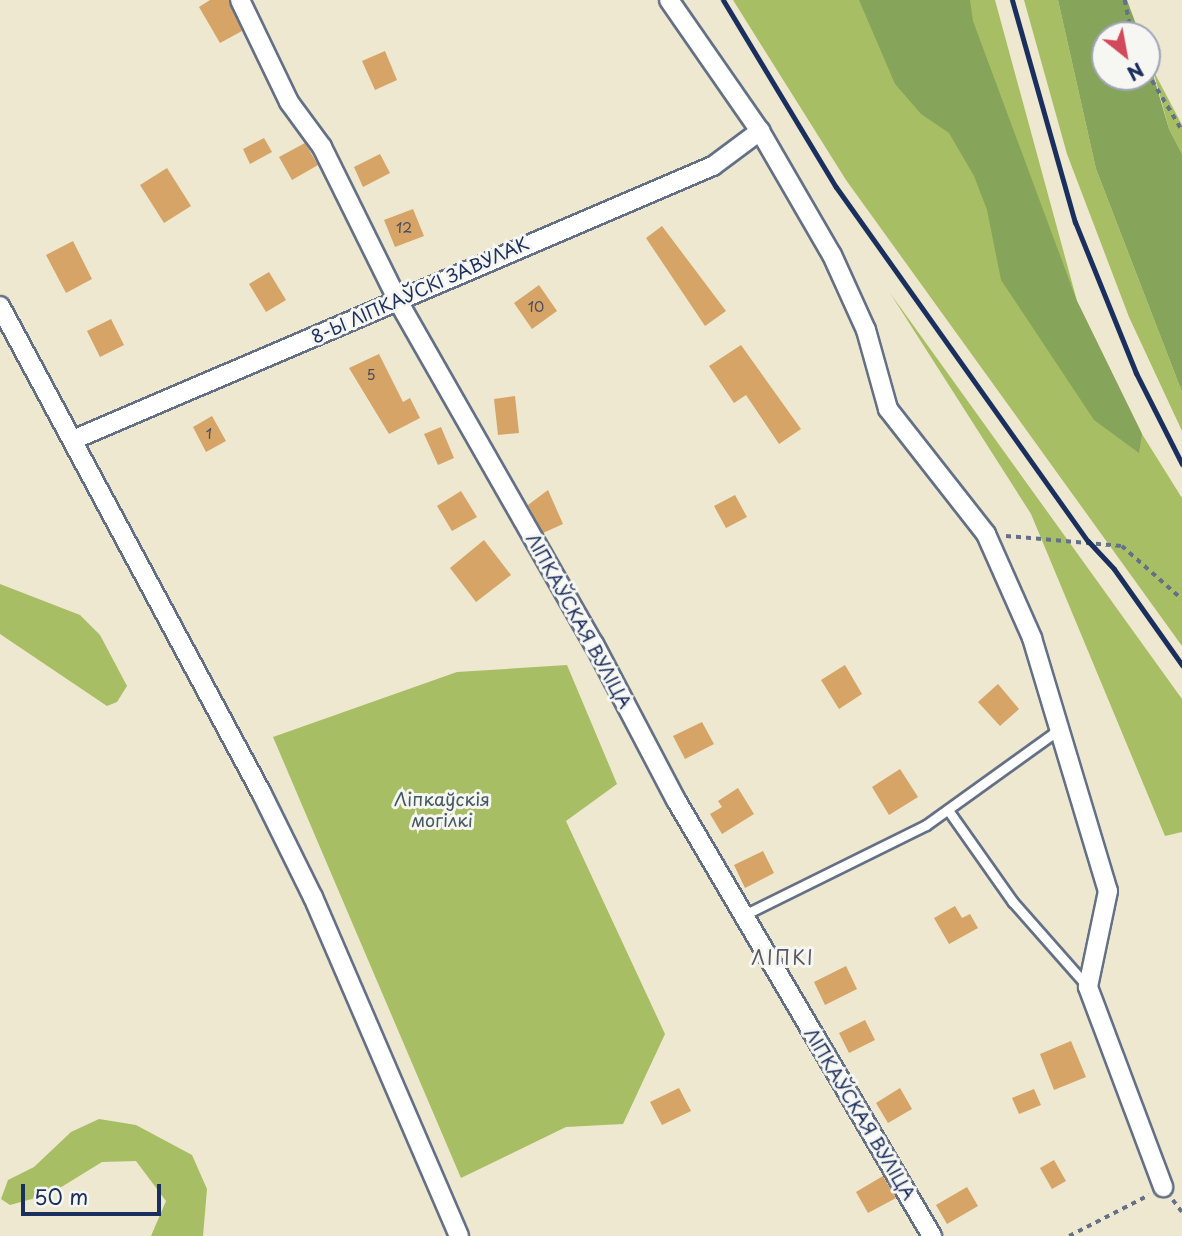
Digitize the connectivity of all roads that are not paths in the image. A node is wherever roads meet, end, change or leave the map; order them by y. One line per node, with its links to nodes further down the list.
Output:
1 (240, 0): 4 (street, ЛІПКАЎСКАЯ ВУЛІЦА)
2 (669, 0): 3 (street)
3 (760, 131): 4 (street, 8-Ы ЛІПКАЎСКІ ЗАВУЛАК); 7 (street)
4 (398, 301): 6 (street, 8-Ы ЛІПКАЎСКІ ЗАВУЛАК); 9 (street, ЛІПКАЎСКАЯ ВУЛІЦА)
5 (0, 306): 6 (street)
6 (75, 439): 12 (street)
7 (1057, 731): 8 (lane); 10 (street)
8 (948, 810): 9 (lane); 10 (lane)
9 (744, 915): 13 (street, ЛІПКАЎСКАЯ ВУЛІЦА)
10 (1088, 988): 11 (street)
11 (1164, 1187)
12 (460, 1236)
13 (932, 1236)

